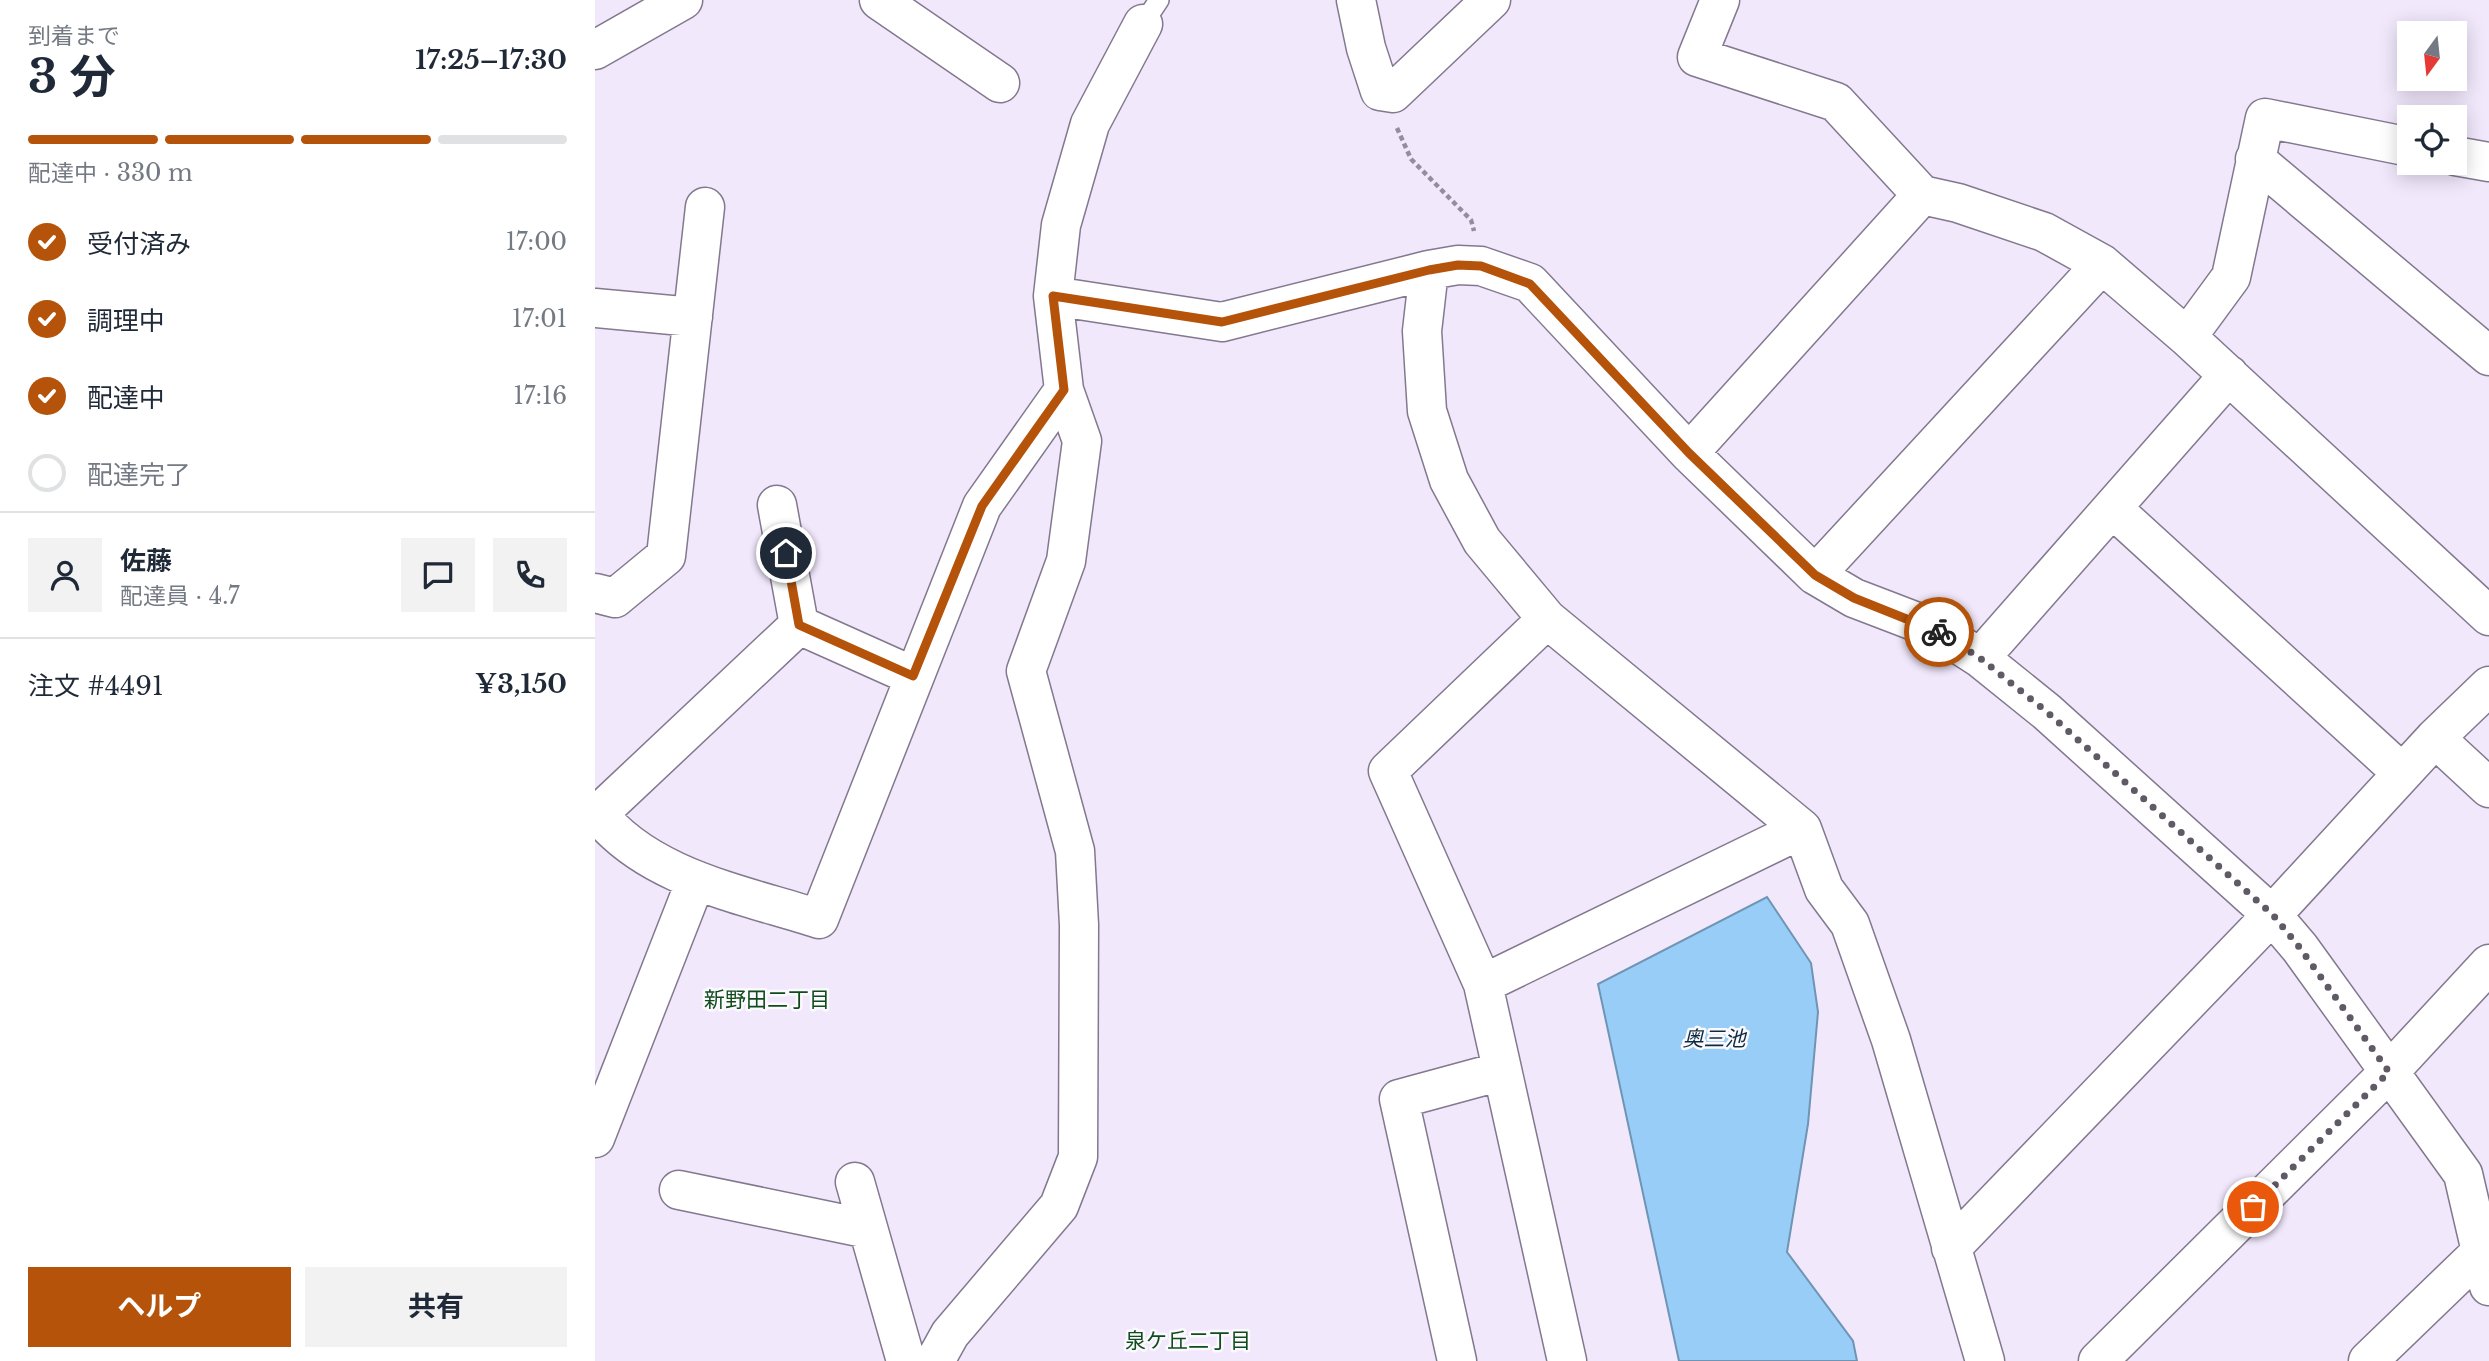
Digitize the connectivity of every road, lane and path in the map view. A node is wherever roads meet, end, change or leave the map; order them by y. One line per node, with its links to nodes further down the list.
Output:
1 (683, 0): 7 (street)
2 (879, 0): 8 (street)
3 (1356, 0): 9 (street)
4 (1491, 0): 9 (street)
5 (1720, 0): 14 (street)
6 (1151, 12): 19 (street)
7 (595, 50)
8 (1000, 83)
9 (1380, 91): 17 (path)
10 (2397, 144): 12 (street)
11 (2467, 158): 13 (street)
12 (2256, 159): 22 (street); 23 (street)
13 (2489, 162)
14 (1922, 195): 16 (street); 26 (street)
15 (705, 207): 21 (street)
16 (2102, 264): 22 (street); 29 (street)
17 (1481, 266): 18 (street); 26 (street)
18 (1429, 270): 19 (street); 32 (street)
19 (1053, 296): 25 (street)
20 (595, 308): 21 (street)
21 (693, 317): 30 (street)
22 (2187, 337): 24 (street)
23 (2489, 356)
24 (2228, 375): 28 (street); 31 (street)
25 (1064, 390): 35 (street); 56 (street)
26 (1689, 453): 29 (street)
27 (777, 505): 33 (street)
28 (2112, 508): 34 (street); 38 (street)
29 (1815, 575): 34 (street)
30 (595, 593)
31 (2489, 616)
32 (1547, 619): 41 (street); 45 (street)
33 (799, 625): 35 (street); 40 (street)
34 (1980, 658): 43 (street)
35 (913, 676): 42 (street)
36 (2489, 686): 37 (street)
37 (2435, 738): 38 (street); 39 (street)
38 (2402, 773): 43 (street)
39 (2489, 788)
40 (596, 814): 42 (street)
41 (1802, 829): 45 (street); 53 (street)
42 (696, 880): 48 (street)
43 (2273, 915): 47 (street); 53 (street)
44 (2489, 964): 47 (street)
45 (1483, 984): 46 (street)
46 (1502, 1071): 57 (street); 58 (street)
47 (2389, 1072): 50 (street); 60 (street)
48 (595, 1138)
49 (855, 1182): 52 (street)
50 (2478, 1186): 54 (street)
51 (679, 1190): 52 (street)
52 (869, 1229): 55 (street)
53 (1951, 1248): 59 (street)
54 (2485, 1270): 61 (street)
55 (906, 1361)
56 (935, 1361)
57 (1457, 1361)
58 (1567, 1361)
59 (1985, 1361)
60 (2098, 1361)
61 (2368, 1361)

